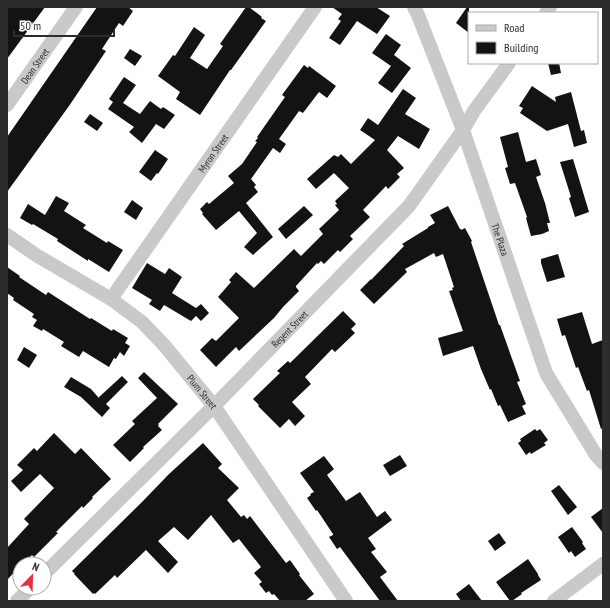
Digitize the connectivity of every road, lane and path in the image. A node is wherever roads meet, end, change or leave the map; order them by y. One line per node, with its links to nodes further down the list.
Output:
1 (76, 7): 5 (street, Dean Street)
2 (315, 7): 8 (street, Myron Street)
3 (414, 7): 6 (street, The Plaza)
4 (508, 64): 6 (street, Regent Street)
5 (7, 106)
6 (463, 130): 9 (street, Regent Street); 10 (street, The Plaza)
7 (7, 235): 8 (street, Plum Street)
8 (111, 299): 9 (street, Plum Street)
9 (214, 406): 12 (street, Regent Street); 13 (street, Plum Street)
10 (603, 463)
11 (603, 564): 14 (street)
12 (52, 566)
13 (346, 601)
14 (554, 601)

